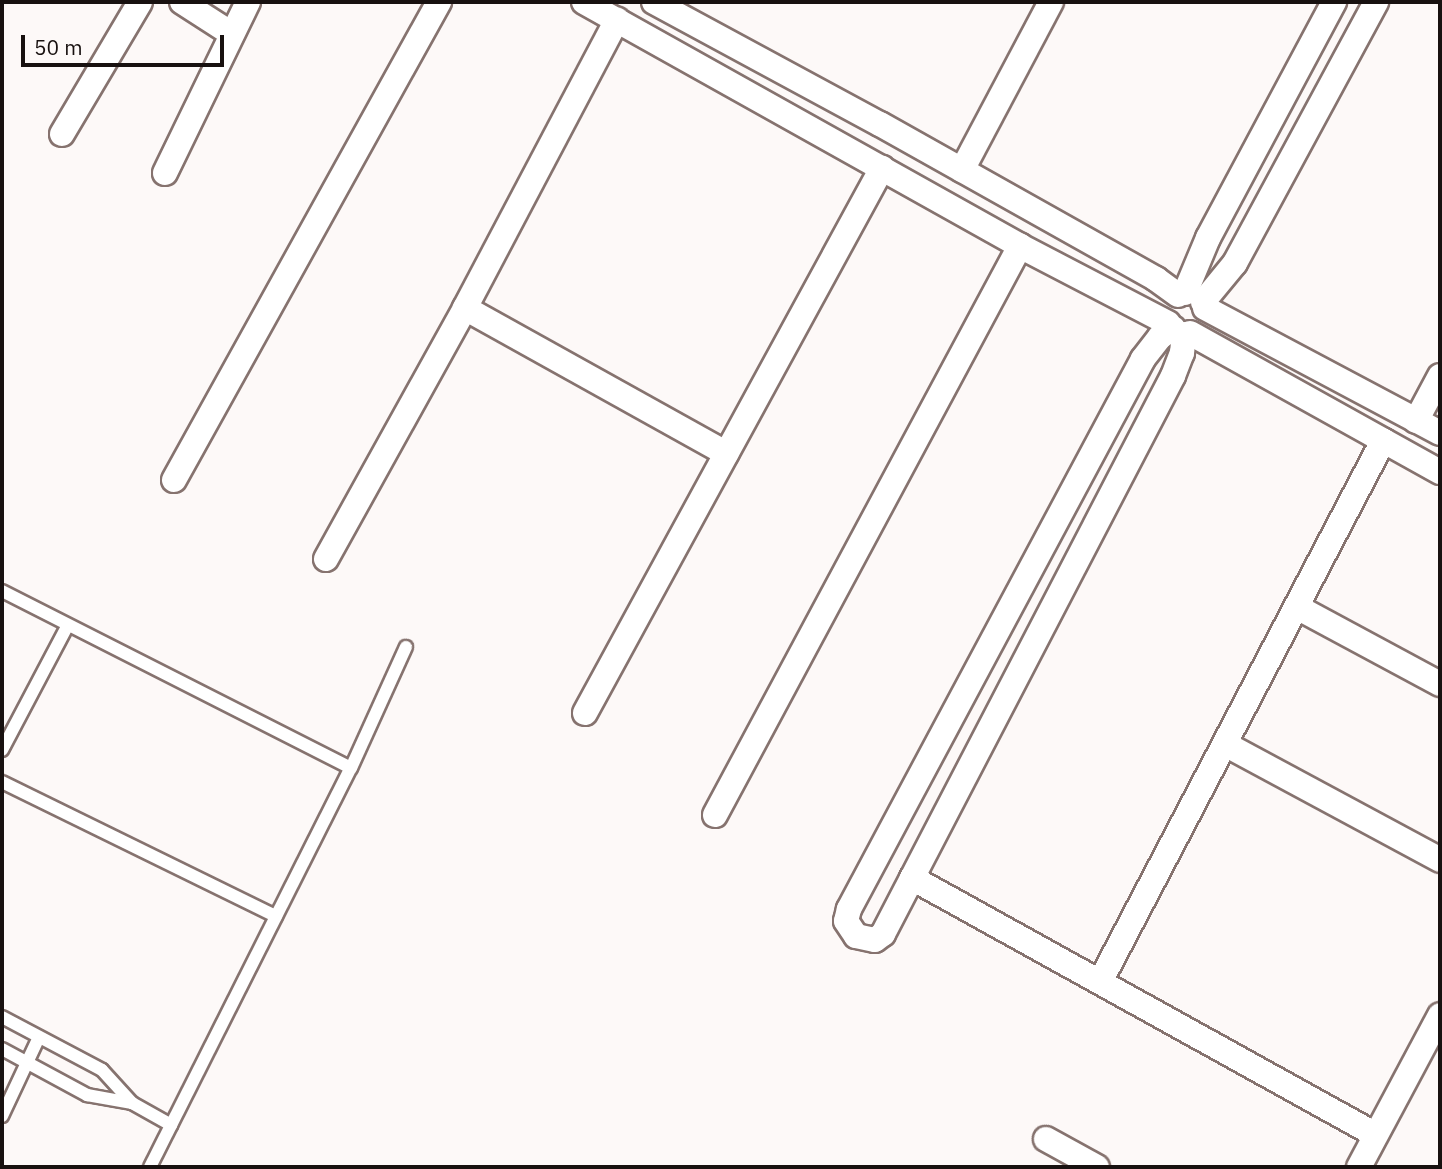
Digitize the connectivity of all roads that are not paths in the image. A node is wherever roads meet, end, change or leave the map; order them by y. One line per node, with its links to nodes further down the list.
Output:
1 (139, 2): 12 (street)
2 (182, 2): 11 (street)
3 (248, 2): 11 (street)
4 (439, 2): 26 (street)
5 (584, 2): 10 (street)
6 (654, 2): 14 (street)
7 (1051, 2): 14 (street)
8 (1334, 2): 17 (street)
9 (1376, 2): 17 (street)
10 (617, 20): 13 (street); 18 (street)
11 (232, 34): 15 (street)
12 (62, 134)
13 (882, 168): 16 (street); 24 (street)
14 (962, 170): 17 (street)
15 (165, 173)
16 (1020, 246): 19 (street); 38 (street)
17 (1193, 300): 19 (street); 19 (street); 21 (street)
18 (465, 308): 24 (street); 27 (street)
19 (1179, 330): 23 (street); 40 (street); 40 (street)
20 (1440, 376): 21 (street)
21 (1416, 421): 22 (street)
22 (1440, 433)
23 (1383, 441): 25 (street); 29 (street)
24 (726, 453): 33 (street)
25 (1440, 472)
26 (174, 480)
27 (326, 559)
28 (2, 591): 30 (lane)
29 (1297, 607): 32 (street); 34 (street)
30 (68, 625): 35 (lane); 36 (lane)
31 (406, 647): 36 (lane)
32 (1440, 684)
33 (585, 713)
34 (1225, 744): 39 (street); 42 (street)
35 (2, 750)
36 (351, 768): 41 (lane)
37 (2, 782): 41 (lane)
38 (715, 815)
39 (1440, 860)
40 (912, 878): 42 (street)
41 (276, 916): 50 (lane)
42 (1100, 982): 51 (street)
43 (1440, 1015): 51 (street)
44 (2, 1017): 45 (lane)
45 (39, 1037): 47 (lane); 48 (lane)
46 (2, 1049): 47 (lane)
47 (29, 1063): 48 (lane); 49 (lane)
48 (132, 1103): 50 (lane)
49 (2, 1116)
50 (171, 1125): 53 (lane)
51 (1376, 1135): 55 (street)
52 (1046, 1139): 54 (street)
53 (150, 1167)
54 (1097, 1167)
55 (1359, 1167)

